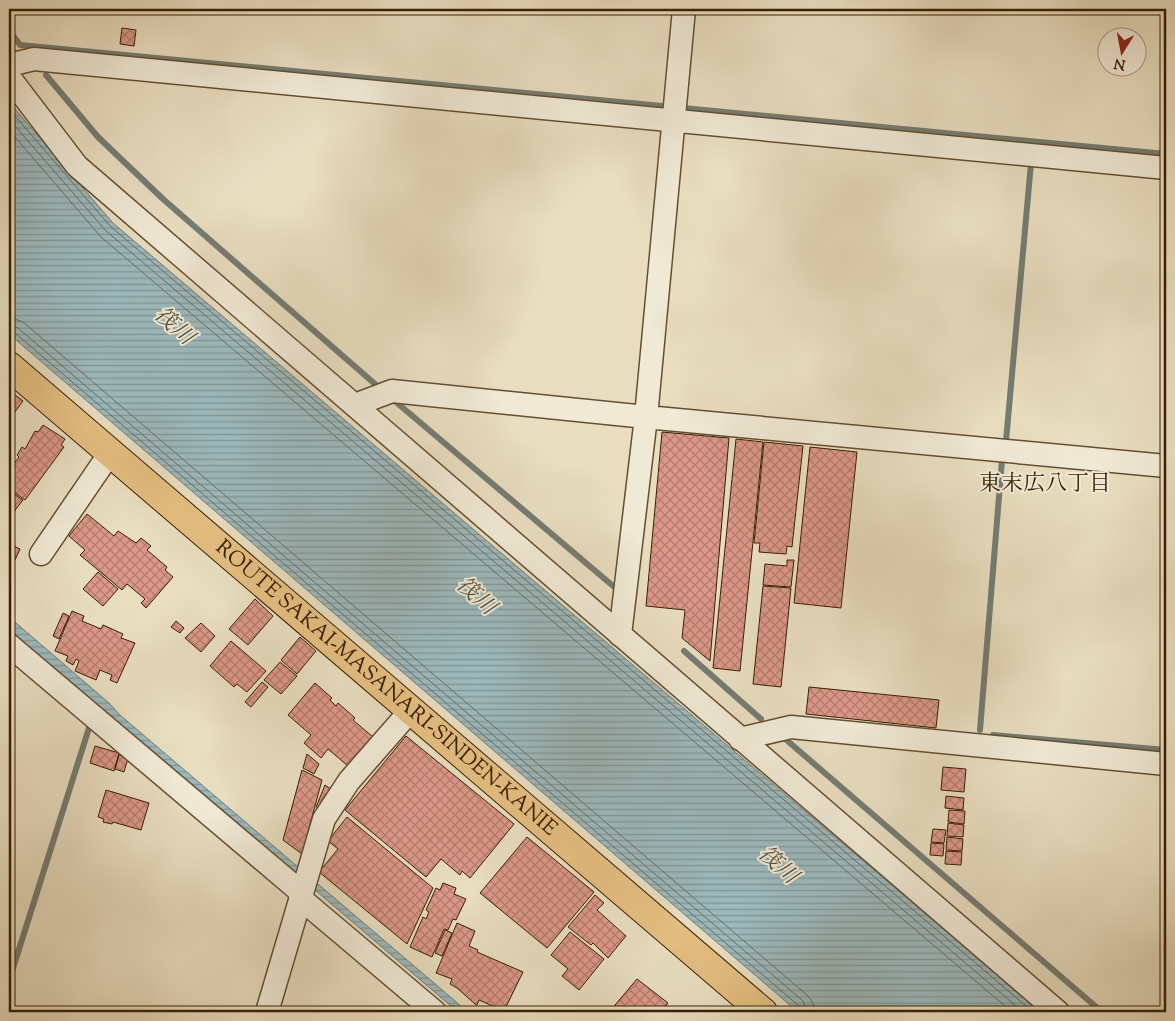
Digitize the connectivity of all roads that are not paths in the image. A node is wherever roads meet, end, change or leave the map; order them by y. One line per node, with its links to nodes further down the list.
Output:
1 (684, 9): 4 (street)
2 (9, 65): 4 (street)
3 (9, 77): 7 (street)
4 (674, 120): 5 (street); 8 (street)
5 (1166, 168)
6 (9, 366): 9 (main road, ROUTE SAKAI-MASANARI-SINDEN-KANIE)
7 (355, 405): 8 (street); 12 (street)
8 (646, 418): 10 (street); 12 (street)
9 (110, 453): 11 (street); 14 (main road, ROUTE SAKAI-MASANARI-SINDEN-KANIE)
10 (1166, 466)
11 (41, 554)
12 (620, 635): 15 (street)
13 (9, 645): 17 (street)
14 (411, 710): 17 (street); 20 (main road, ROUTE SAKAI-MASANARI-SINDEN-KANIE)
15 (740, 739): 16 (street); 21 (street)
16 (1166, 764)
17 (303, 887): 18 (street); 19 (street)
18 (266, 1012)
19 (436, 1012)
20 (763, 1012)
21 (1058, 1012)

